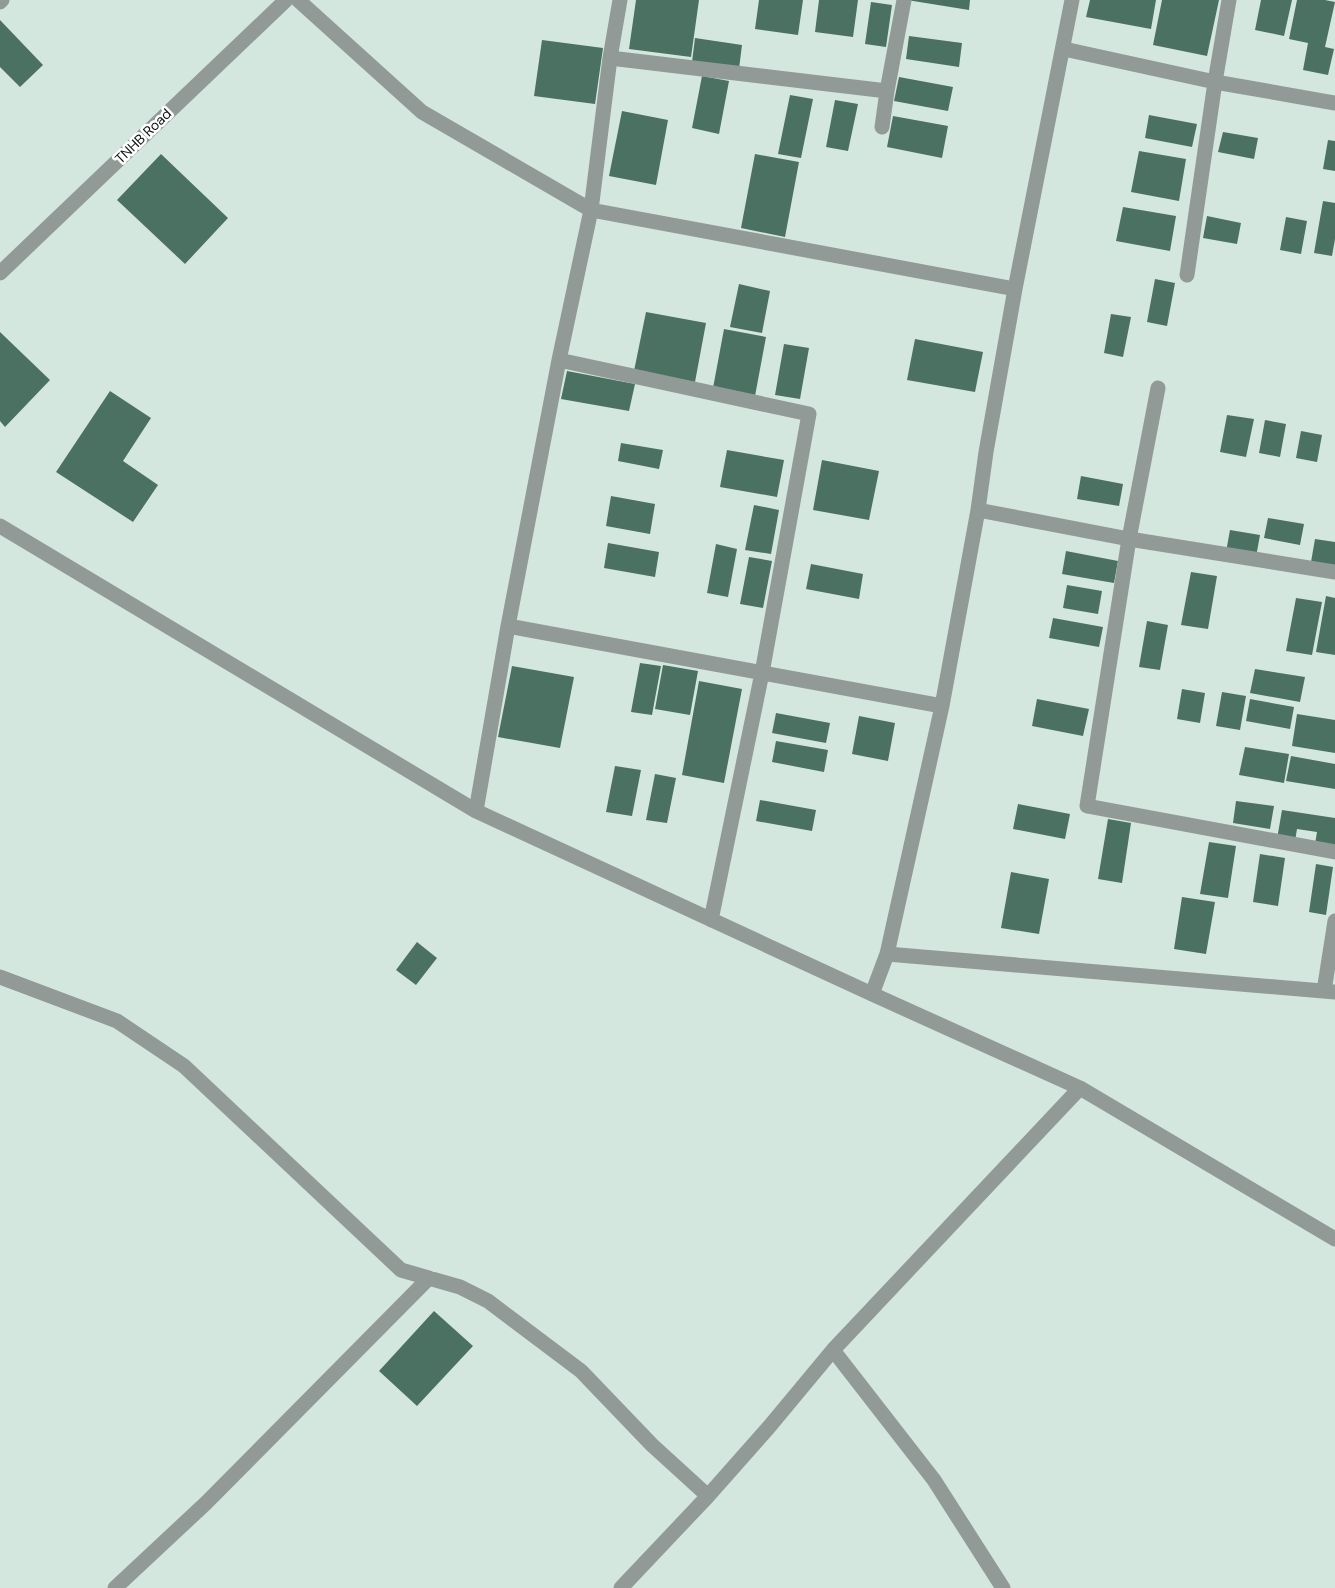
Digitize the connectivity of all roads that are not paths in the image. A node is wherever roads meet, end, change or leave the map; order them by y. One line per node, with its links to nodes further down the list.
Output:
1 (286, 0): 14 (street, TNHB Road)
2 (298, 0): 13 (street)
3 (620, 0): 8 (street)
4 (904, 0): 10 (street)
5 (1072, 0): 7 (street)
6 (1229, 0): 9 (street)
7 (1064, 49): 9 (street); 16 (street)
8 (610, 58): 10 (street); 13 (street)
9 (1215, 82): 11 (street); 15 (street)
10 (887, 91): 12 (street)
11 (1335, 103)
12 (882, 127)
13 (591, 210): 16 (street); 17 (street)
14 (0, 273)
15 (1187, 275)
16 (1015, 289): 19 (street)
17 (559, 360): 23 (street); 24 (street)
18 (1158, 388): 21 (street)
19 (978, 510): 21 (street); 25 (street)
20 (0, 526): 26 (street)
21 (1130, 539): 22 (street); 27 (street)
22 (1335, 572)
23 (508, 626): 24 (street); 26 (street)
24 (762, 673): 25 (street); 28 (street)
25 (942, 706): 30 (street)
26 (476, 811): 28 (street)
27 (1335, 852)
28 (711, 920): 33 (street)
29 (1335, 921): 32 (street)
30 (887, 954): 32 (street); 33 (street)
31 (0, 977): 36 (street)
32 (1330, 992)
33 (872, 994): 34 (street)
34 (1080, 1088): 35 (street); 37 (street)
35 (1335, 1239)
36 (429, 1278): 38 (street); 39 (street)
37 (833, 1350): 38 (street); 41 (street)
38 (708, 1496): 40 (street)
39 (115, 1588)
40 (621, 1588)
41 (1003, 1588)

